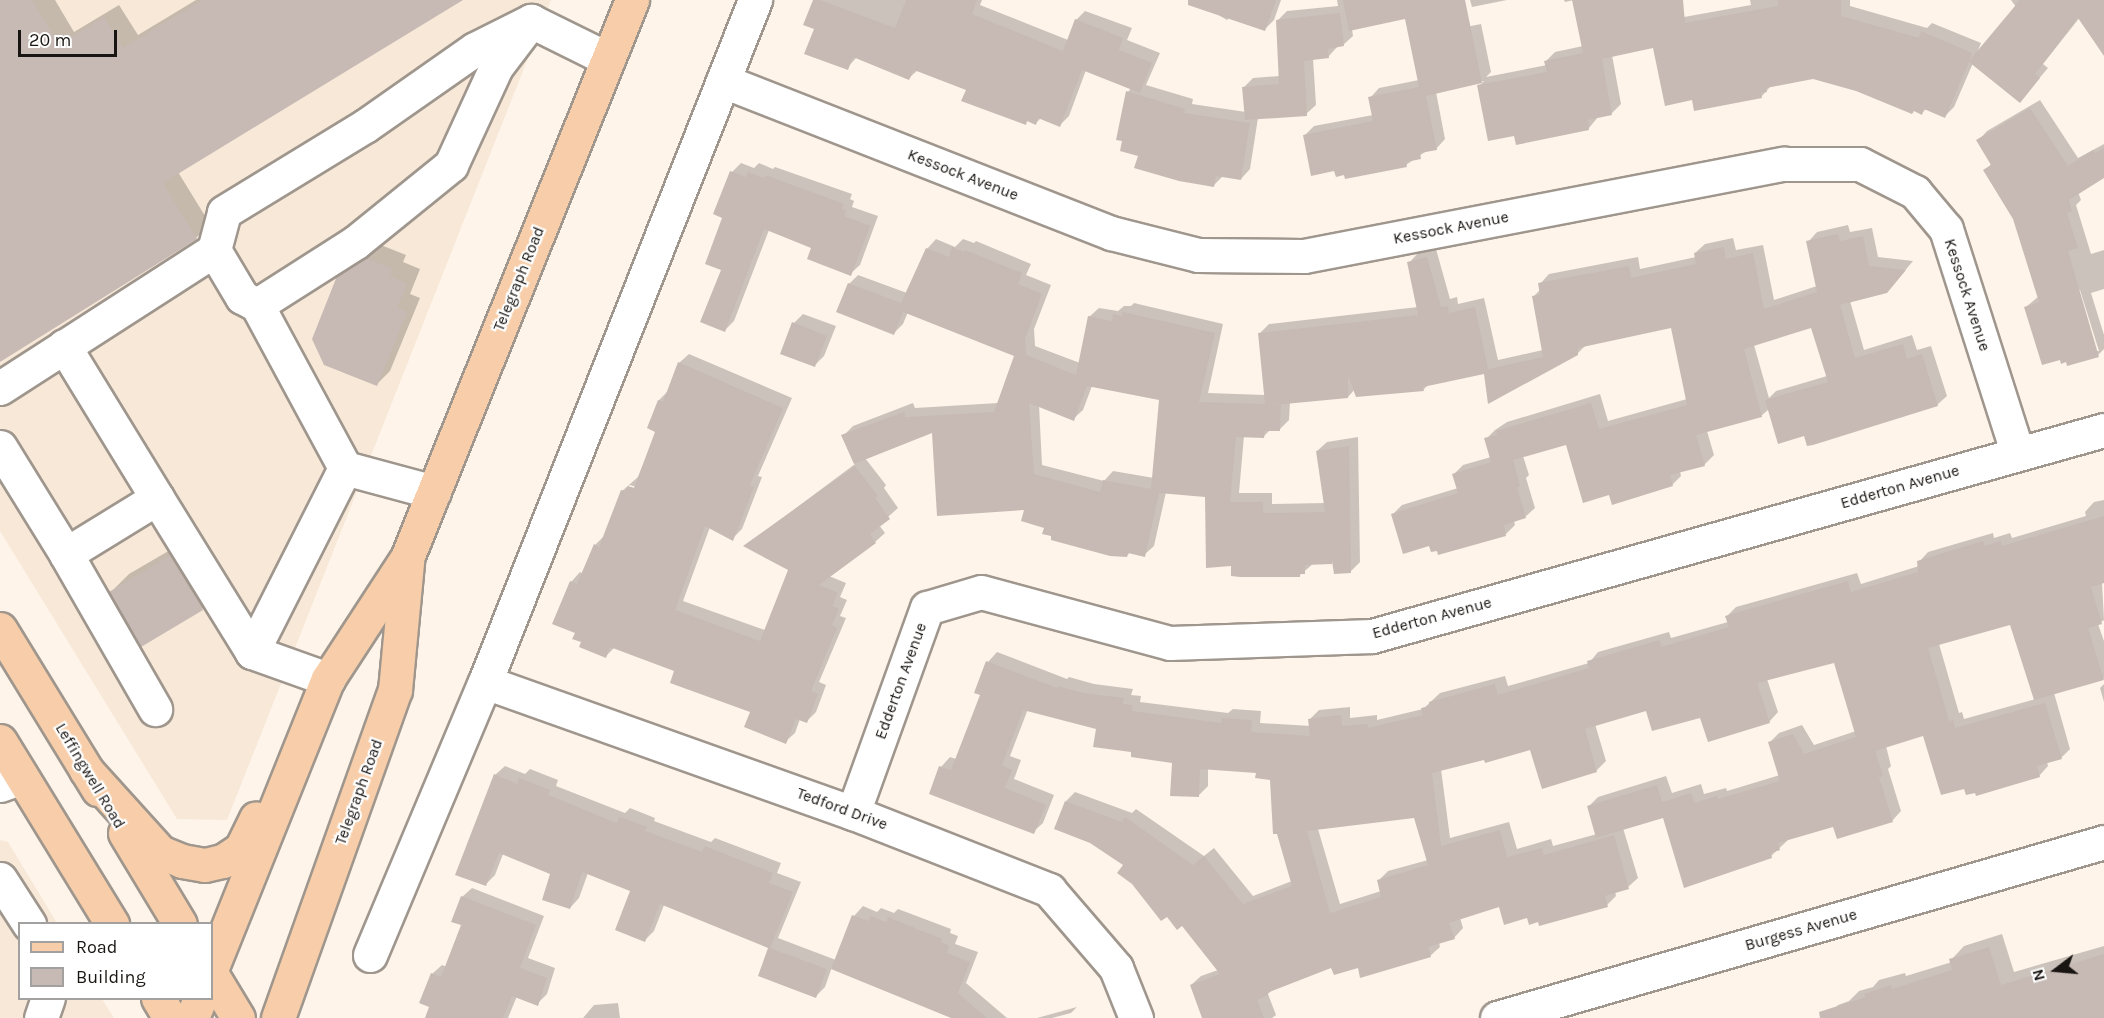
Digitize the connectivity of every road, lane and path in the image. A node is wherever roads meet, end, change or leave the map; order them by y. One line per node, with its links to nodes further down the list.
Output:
1 (632, 0): 4 (main road, Telegraph Road)
2 (755, 0): 5 (street)
3 (531, 21): 4 (street); 6 (street); 7 (street)
4 (608, 59): 14 (main road, Telegraph Road)
5 (723, 81): 12 (street, Kessock Avenue); 21 (street)
6 (214, 250): 7 (street); 8 (street)
7 (257, 305): 13 (street)
8 (64, 346): 9 (street); 15 (street)
9 (0, 388)
10 (2104, 430): 12 (street, Edderton Avenue)
11 (0, 447): 16 (street)
12 (2018, 454): 27 (street, Edderton Avenue)
13 (345, 468): 14 (street); 19 (street)
14 (434, 492): 17 (main road, Telegraph Road)
15 (157, 498): 16 (street); 19 (street)
16 (66, 554): 22 (street)
17 (407, 558): 20 (main road, Telegraph Road); 43 (main road, Telegraph Road)
18 (0, 629): 25 (main road, Leffingwell Road)
19 (252, 652): 20 (street)
20 (328, 679): 23 (main road, Telegraph Road)
21 (485, 682): 27 (street, Tedford Drive); 33 (street)
22 (155, 709)
23 (312, 719): 25 (main road); 34 (main road, Telegraph Road)
24 (0, 741): 26 (main road)
25 (86, 770): 32 (main road, Leffingwell Road)
26 (11, 781): 31 (main road)
27 (853, 813): 44 (street, Tedford Drive)
28 (2103, 844): 45 (street, Burgess Avenue)
29 (2, 881): 30 (street)
30 (28, 922)
31 (111, 922)
32 (179, 922)
33 (370, 955)
34 (213, 965)
35 (213, 977): 42 (main road)
36 (48, 1000): 39 (street)
37 (159, 1000): 40 (main road)
38 (200, 1000): 41 (main road)
39 (41, 1018)
40 (170, 1018)
41 (192, 1018)
42 (238, 1018)
43 (278, 1018)
44 (1136, 1018)
45 (1497, 1018)

